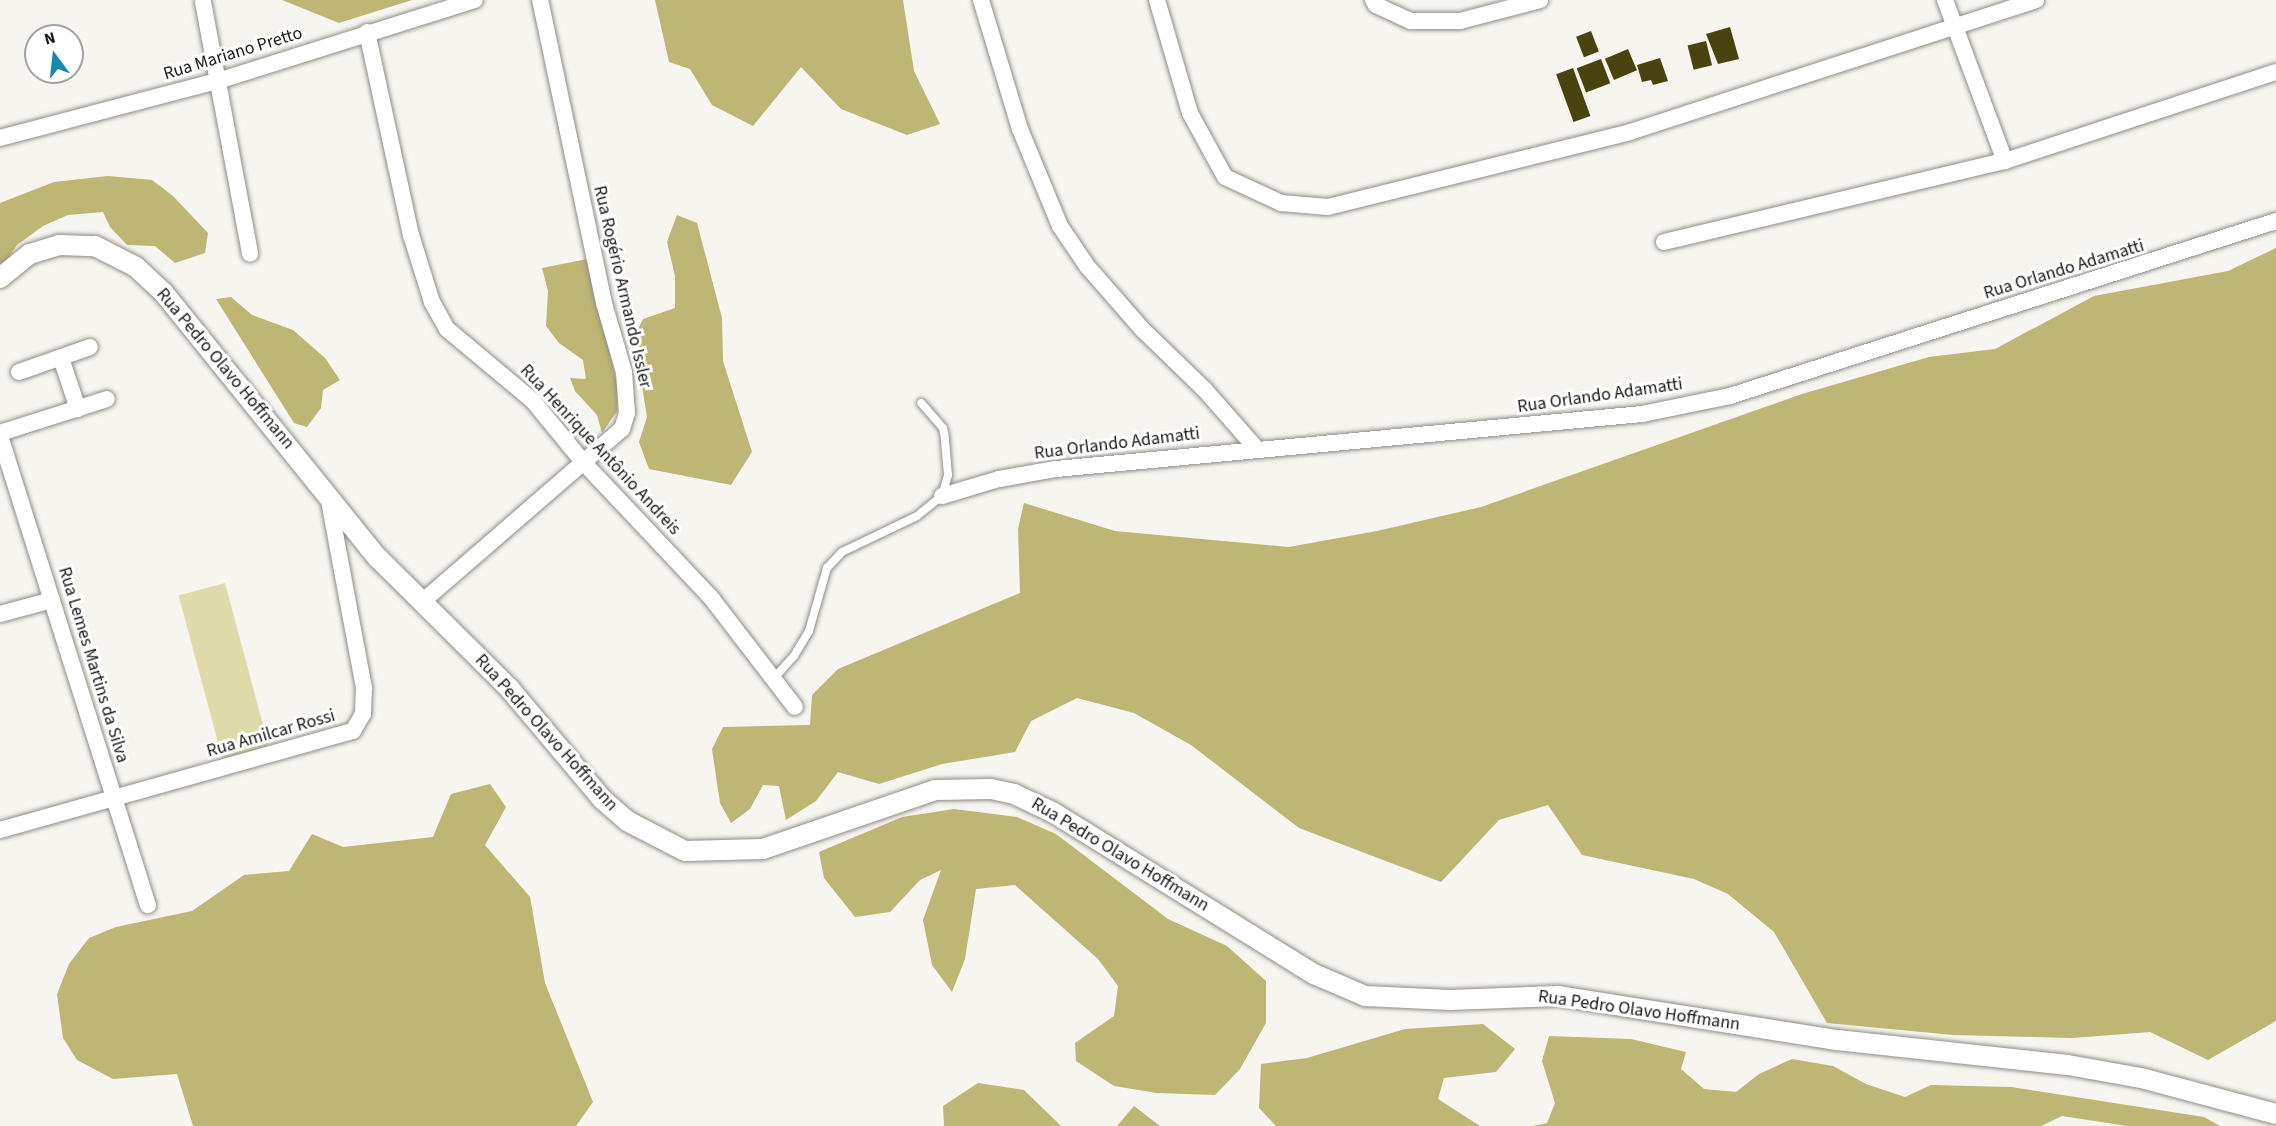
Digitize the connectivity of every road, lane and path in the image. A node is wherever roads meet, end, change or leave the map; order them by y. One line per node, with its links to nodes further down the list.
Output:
1 (475, 0): 11 (street, Rua Mariano Pretto)
2 (540, 0): 28 (street, Rua Rogério Armando Issler)
3 (981, 0): 27 (street)
4 (1157, 0): 10 (street)
5 (1373, 0): 6 (street)
6 (1540, 0)
7 (1945, 0): 10 (street)
8 (2036, 0): 10 (street)
9 (203, 2): 13 (street)
10 (1956, 25): 15 (street)
11 (367, 32): 13 (street, Rua Mariano Pretto); 28 (street, Rua Henrique Antônio Andreis)
12 (2276, 72): 15 (street)
13 (221, 80): 14 (street, Rua Mariano Pretto); 18 (street)
14 (0, 138)
15 (2005, 161): 17 (street)
16 (2276, 221): 27 (street, Rua Orlando Adamatti)
17 (1664, 242)
18 (250, 254)
19 (0, 278): 29 (street, Rua Pedro Olavo Hoffmann)
20 (90, 346): 21 (street)
21 (61, 358): 22 (street); 25 (street)
22 (19, 372)
23 (107, 399): 25 (street)
24 (921, 404): 30 (lane)
25 (78, 409): 26 (street)
26 (0, 435): 31 (street, Rua Lemes Martins da Silva)
27 (1256, 448): 30 (street, Rua Orlando Adamatti)
28 (584, 463): 32 (street, Rua Rogério Armando Issler); 34 (street, Rua Henrique Antônio Andreis)
29 (327, 494): 32 (street, Rua Pedro Olavo Hoffmann); 36 (street, Rua Amilcar Rossi)
30 (942, 496): 34 (lane, Rua Orlando Adamatti)
31 (52, 600): 33 (street); 36 (street, Rua Lemes Martins da Silva)
32 (422, 602): 39 (street, Rua Pedro Olavo Hoffmann)
33 (0, 614)
34 (775, 677): 35 (street, Rua Henrique Antônio Andreis)
35 (795, 707)
36 (114, 798): 37 (street, Rua Amilcar Rossi); 38 (street, Rua Lemes Martins da Silva)
37 (0, 830)
38 (148, 905)
39 (2276, 1114)

